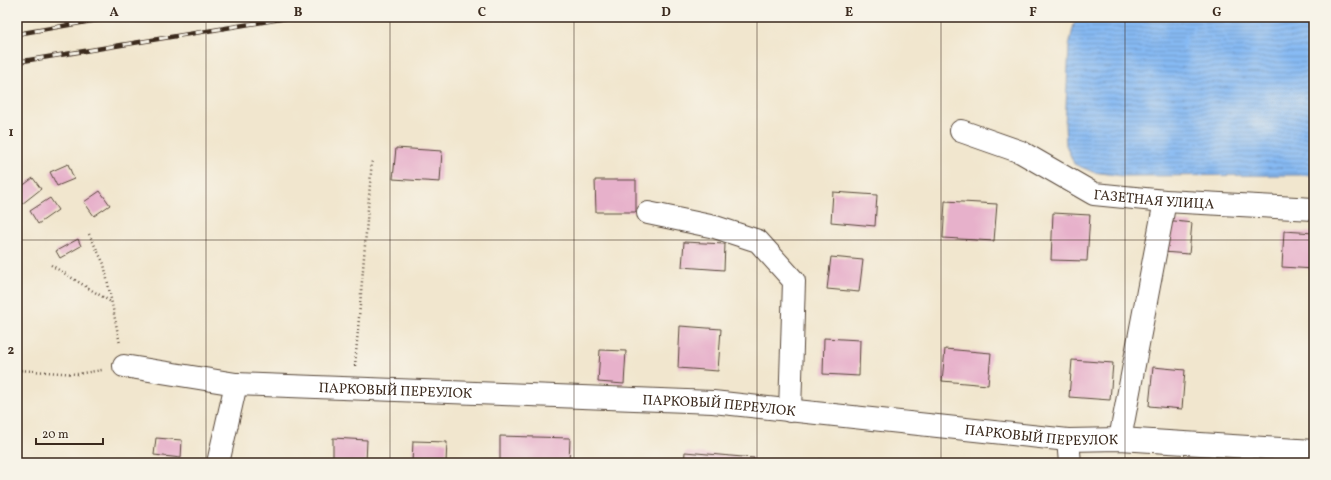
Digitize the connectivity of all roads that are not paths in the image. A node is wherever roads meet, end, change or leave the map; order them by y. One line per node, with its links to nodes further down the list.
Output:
1 (961, 132): 2 (street, ГАЗЕТНАЯ УЛИЦА)
2 (1165, 201): 3 (street, ГАЗЕТНАЯ УЛИЦА); 8 (street)
3 (1314, 209)
4 (648, 213): 7 (street)
5 (124, 366): 6 (street, ПАРКОВЫЙ ПЕРЕУЛОК)
6 (236, 384): 7 (street, ПАРКОВЫЙ ПЕРЕУЛОК); 11 (street)
7 (790, 411): 9 (street, ПАРКОВЫЙ ПЕРЕУЛОК)
8 (1120, 439): 9 (street, ПАРКОВЫЙ ПЕРЕУЛОК); 10 (street, ПАРКОВЫЙ ПЕРЕУЛОК)
9 (1068, 440): 12 (street)
10 (1314, 451)
11 (218, 463)
12 (1070, 463)

